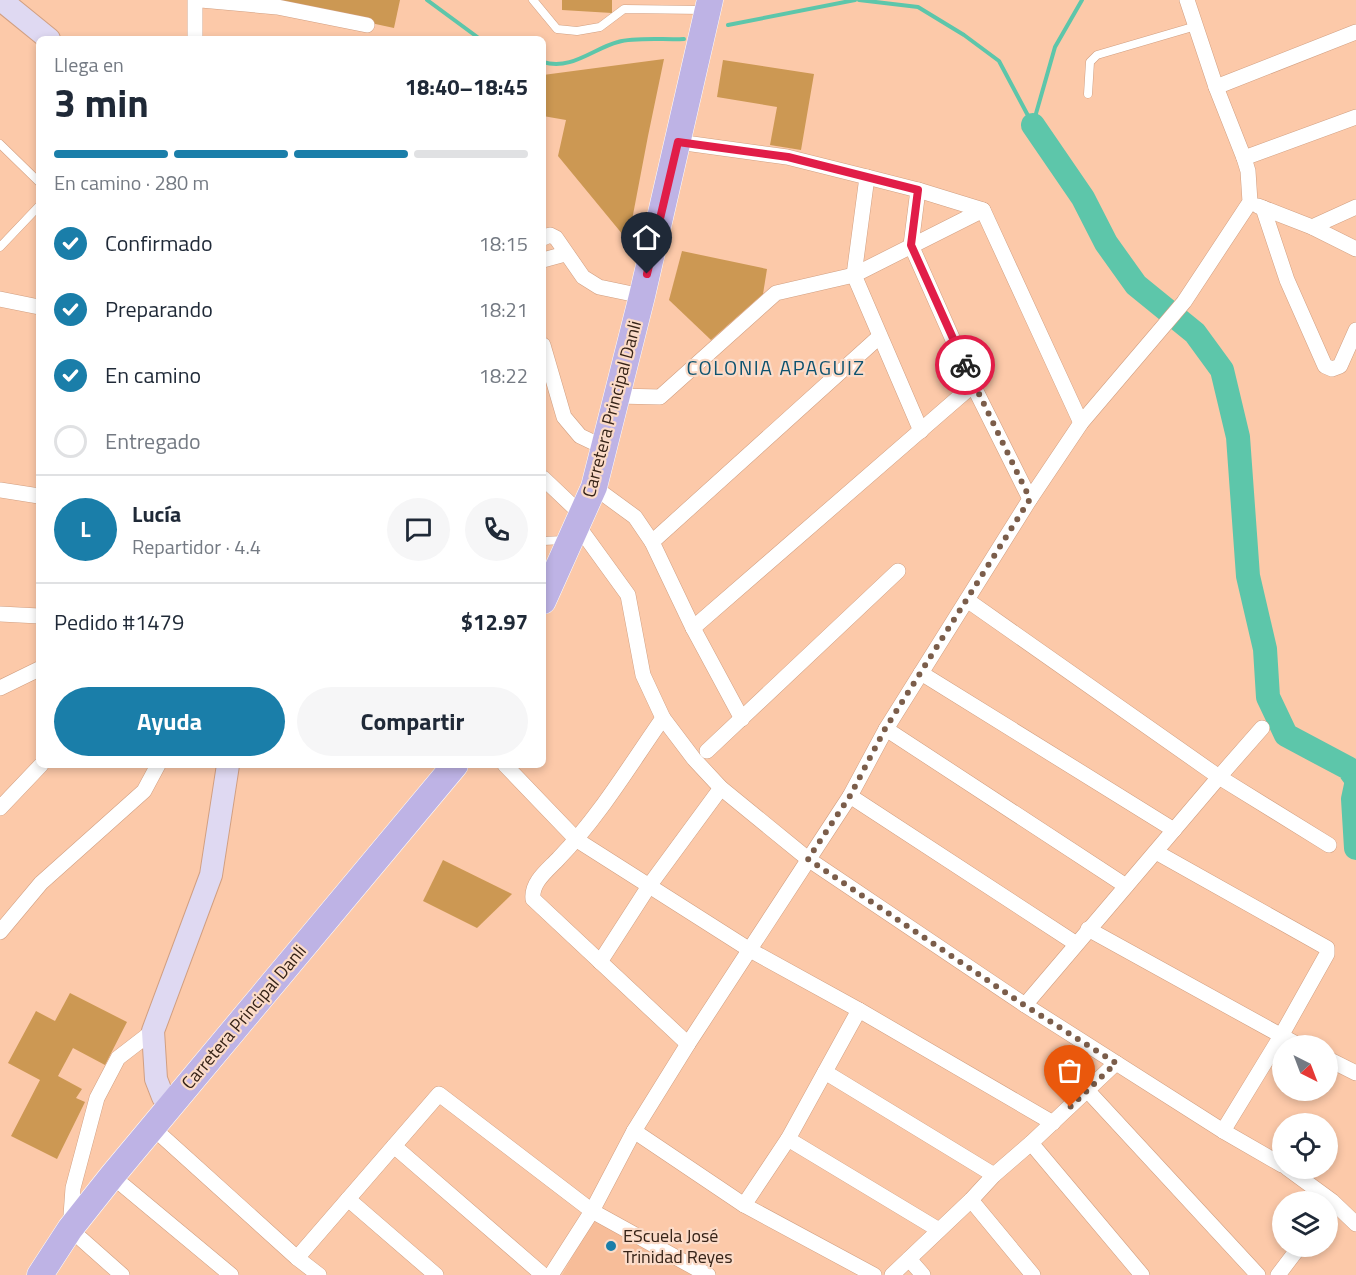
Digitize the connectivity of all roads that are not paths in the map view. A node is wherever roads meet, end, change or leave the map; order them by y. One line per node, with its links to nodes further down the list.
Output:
1 (1, 0): 10 (street)
2 (195, 0): 11 (street)
3 (201, 0): 7 (street)
4 (533, 0): 6 (lane)
5 (1187, 0): 8 (street)
6 (709, 5): 15 (main road, Carretera Principal Danli)
7 (367, 25)
8 (1196, 26): 12 (street); 13 (lane)
9 (1356, 32): 12 (street)
10 (45, 36)
11 (195, 36)
12 (1216, 87): 17 (street)
13 (1088, 94)
14 (1356, 117): 17 (street)
15 (678, 142): 18 (street); 33 (main road, Carretera Principal Danli)
16 (0, 144): 19 (lane)
17 (1244, 158): 21 (street)
18 (867, 177): 20 (street); 32 (street)
19 (36, 179)
20 (918, 190): 24 (street); 27 (street)
21 (1256, 205): 25 (street); 36 (street); 41 (street)
22 (1356, 207): 25 (street)
23 (36, 209): 28 (lane)
24 (983, 210): 27 (street); 41 (street)
25 (1312, 227): 29 (street)
26 (546, 236): 30 (street)
27 (911, 245): 32 (street); 39 (street)
28 (0, 247)
29 (1356, 249)
30 (566, 254): 31 (street); 33 (street)
31 (546, 259)
32 (854, 275): 37 (street); 40 (street)
33 (642, 296): 40 (main road, Carretera Principal Danli)
34 (0, 299): 35 (street)
35 (36, 306)
36 (1356, 330)
37 (879, 337): 42 (street); 51 (street)
38 (546, 355): 43 (street)
39 (973, 384): 42 (street); 48 (street)
40 (617, 396): 43 (main road, Carretera Principal Danli)
41 (1081, 423): 48 (street)
42 (921, 431): 57 (street)
43 (603, 447): 45 (main road, Carretera Principal Danli)
44 (546, 482): 49 (street)
45 (594, 488): 49 (main road, Carretera Principal Danli); 51 (street)
46 (0, 490): 47 (street)
47 (36, 496)
48 (1030, 499): 54 (street)
49 (577, 527): 50 (lane); 53 (main road, Carretera Principal Danli); 61 (street)
50 (546, 540)
51 (652, 542): 57 (street)
52 (898, 571): 62 (street)
53 (546, 594)
54 (966, 600): 59 (street); 71 (street)
55 (0, 615): 56 (street)
56 (36, 616)
57 (693, 628): 62 (street)
58 (36, 670): 60 (street)
59 (921, 673): 64 (street); 75 (street)
60 (0, 688)
61 (663, 718): 72 (street); 76 (street)
62 (742, 719): 65 (street)
63 (1262, 728): 71 (street)
64 (885, 729): 73 (street); 81 (street)
65 (707, 751)
66 (38, 768): 74 (street)
67 (156, 768): 83 (street)
68 (228, 768): 89 (street)
69 (452, 768): 99 (main road, Carretera Principal Danli)
70 (508, 768): 76 (street)
71 (1219, 777): 75 (street); 77 (street)
72 (722, 788): 79 (street); 80 (street)
73 (850, 796): 79 (street); 84 (street)
74 (0, 808)
75 (1174, 830): 78 (street)
76 (577, 840): 80 (street); 86 (street)
77 (1329, 845)
78 (1156, 852): 81 (street); 91 (street)
79 (808, 859): 85 (street); 87 (street)
80 (649, 886): 85 (street); 86 (street)
81 (1126, 886): 82 (street)
82 (1088, 929): 84 (street); 90 (street)
83 (0, 932)
84 (1076, 943): 87 (street)
85 (750, 950): 88 (street); 92 (street)
86 (600, 962): 92 (street)
87 (1024, 1005): 94 (street)
88 (859, 1010): 96 (street); 100 (street)
89 (153, 1031): 99 (street); 118 (street)
90 (1279, 1035)
91 (1282, 1035)
92 (688, 1044): 102 (street)
93 (1272, 1051): 103 (street)
94 (1116, 1063): 98 (street); 103 (street)
95 (1338, 1064): 97 (street)
96 (825, 1072): 104 (street); 108 (street)
97 (1356, 1073)
98 (1087, 1090): 100 (street); 136 (street)
99 (170, 1105): 101 (main road, Carretera Principal Danli)
100 (1053, 1123): 105 (street)
101 (152, 1127): 109 (main road, Carretera Principal Danli); 120 (street)
102 (634, 1131): 114 (street); 116 (street)
103 (1223, 1131): 107 (street)
104 (788, 1139): 114 (street); 119 (street)
105 (1031, 1143): 108 (street); 135 (street)
106 (394, 1146): 112 (street); 116 (street); 128 (street)
107 (1272, 1159)
108 (994, 1175): 113 (street)
109 (112, 1176): 118 (main road, Carretera Principal Danli); 125 (street)
110 (1300, 1179): 111 (street)
111 (1314, 1191)
112 (348, 1199): 120 (street); 127 (street)
113 (971, 1200): 119 (street); 134 (street)
114 (744, 1205): 131 (street)
115 (1338, 1210): 117 (street)
116 (592, 1211): 129 (street); 130 (street)
117 (1356, 1224)
118 (70, 1229): 123 (main road, Carretera Principal Danli); 124 (street)
119 (939, 1230): 122 (street)
120 (297, 1257): 126 (street)
121 (1292, 1257): 137 (street)
122 (909, 1258): 132 (street); 133 (street)
123 (40, 1275)
124 (122, 1275)
125 (231, 1275)
126 (320, 1275)
127 (436, 1275)
128 (543, 1275)
129 (551, 1275)
130 (708, 1275)
131 (874, 1275)
132 (892, 1275)
133 (923, 1275)
134 (1033, 1275)
135 (1142, 1275)
136 (1258, 1275)
137 (1278, 1275)

